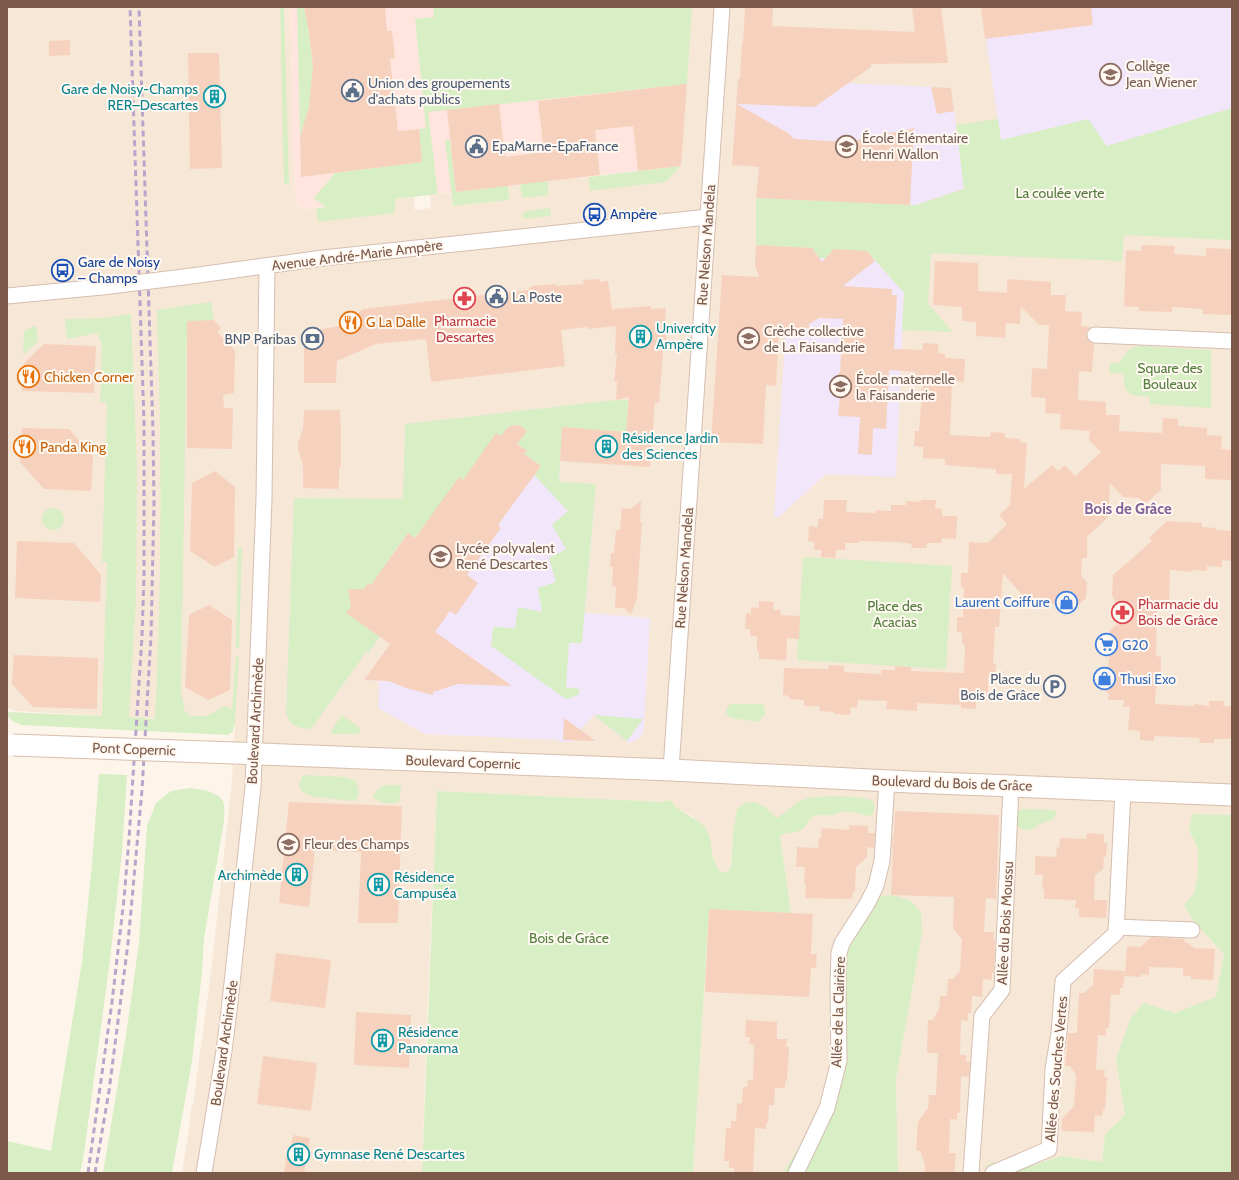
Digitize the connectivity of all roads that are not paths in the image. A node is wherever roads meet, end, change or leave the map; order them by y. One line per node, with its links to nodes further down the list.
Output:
1 (722, 7): 2 (street, Rue Nelson Mandela)
2 (708, 217): 3 (street, Avenue André-Marie Ampère); 9 (street, Rue Nelson Mandela)
3 (267, 266): 4 (street, Avenue André-Marie Ampère, bridge); 8 (street, Boulevard Archimède)
4 (7, 296)
5 (1095, 335): 6 (street)
6 (1232, 341)
7 (10, 744): 8 (street, Pont Copernic, bridge)
8 (255, 754): 9 (street, Boulevard Copernic); 16 (street, Boulevard Archimède)
9 (671, 770): 10 (street, Boulevard du Bois de Grâce)
10 (887, 780): 11 (street, Boulevard du Bois de Grâce); 17 (street, Allée de la Clairière)
11 (1011, 786): 12 (street, Boulevard du Bois de Grâce); 18 (street, Allée du Bois Moussu)
12 (1123, 790): 13 (street, Boulevard du Bois de Grâce); 14 (street)
13 (1232, 795)
14 (1116, 927): 15 (street); 19 (street, Allée des Souches Vertes)
15 (1192, 930)
16 (204, 1173)
17 (796, 1173)
18 (971, 1173)
19 (993, 1173)

